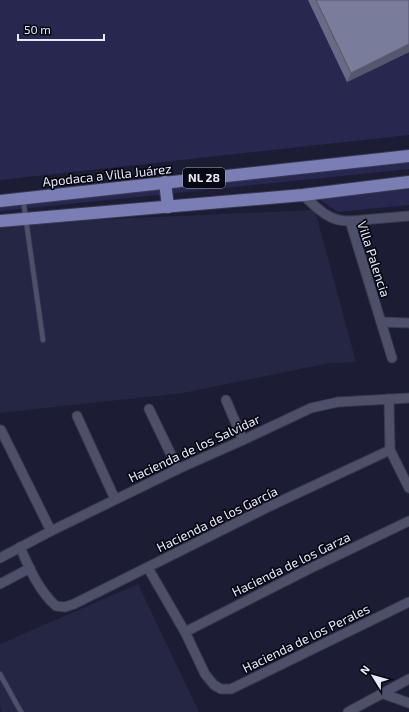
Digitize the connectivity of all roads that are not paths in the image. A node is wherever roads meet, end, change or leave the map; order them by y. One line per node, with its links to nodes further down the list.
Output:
1 (409, 156): 2 (main road, Apodaca a Villa Juárez / NL 28)
2 (165, 182): 5 (main road, Apodaca a Villa Juárez / NL 28); 7 (main road)
3 (409, 182): 4 (main road, NL 28)
4 (303, 195): 7 (main road, NL 28); 11 (street, Villa Palencia)
5 (23, 199): 6 (main road, Apodaca a Villa Juárez / NL 28); 9 (lane)
6 (0, 201)
7 (168, 207): 9 (main road, NL 28)
8 (409, 216): 11 (street)
9 (26, 218): 10 (main road, NL 28); 14 (lane)
10 (0, 221)
11 (350, 221): 12 (street, Villa Palencia)
12 (381, 322): 13 (street); 15 (street, Villa Palencia)
13 (409, 323)
14 (43, 340)
15 (392, 358)
16 (409, 398): 17 (street, Hacienda de los Salvidar)
17 (389, 399): 22 (street, Hacienda de los Salvidar); 23 (street)
18 (226, 400): 22 (street)
19 (149, 409): 24 (street)
20 (76, 416): 26 (street)
21 (1, 430): 28 (street)
22 (243, 440): 24 (street, Hacienda de los Salvidar)
23 (390, 450): 25 (street); 32 (street, Hacienda de los García)
24 (178, 469): 26 (street, Hacienda de los Salvidar)
25 (409, 488)
26 (115, 499): 28 (street, Hacienda de los Salvidar)
27 (409, 521): 35 (street, Hacienda de los Garza)
28 (51, 531): 29 (street, Hacienda de los Salvidar)
29 (20, 548): 30 (street, Hacienda de los Salvidar); 31 (street)
30 (0, 558)
31 (30, 568): 32 (street, Hacienda de los García); 33 (street)
32 (148, 568): 35 (street)
33 (0, 584)
34 (409, 602): 35 (street, Hacienda de los Perales)
35 (185, 632)
36 (0, 674): 40 (lane)
37 (409, 679): 38 (street)
38 (384, 694): 39 (street); 41 (street)
39 (409, 703)
40 (21, 712)
41 (348, 712)

